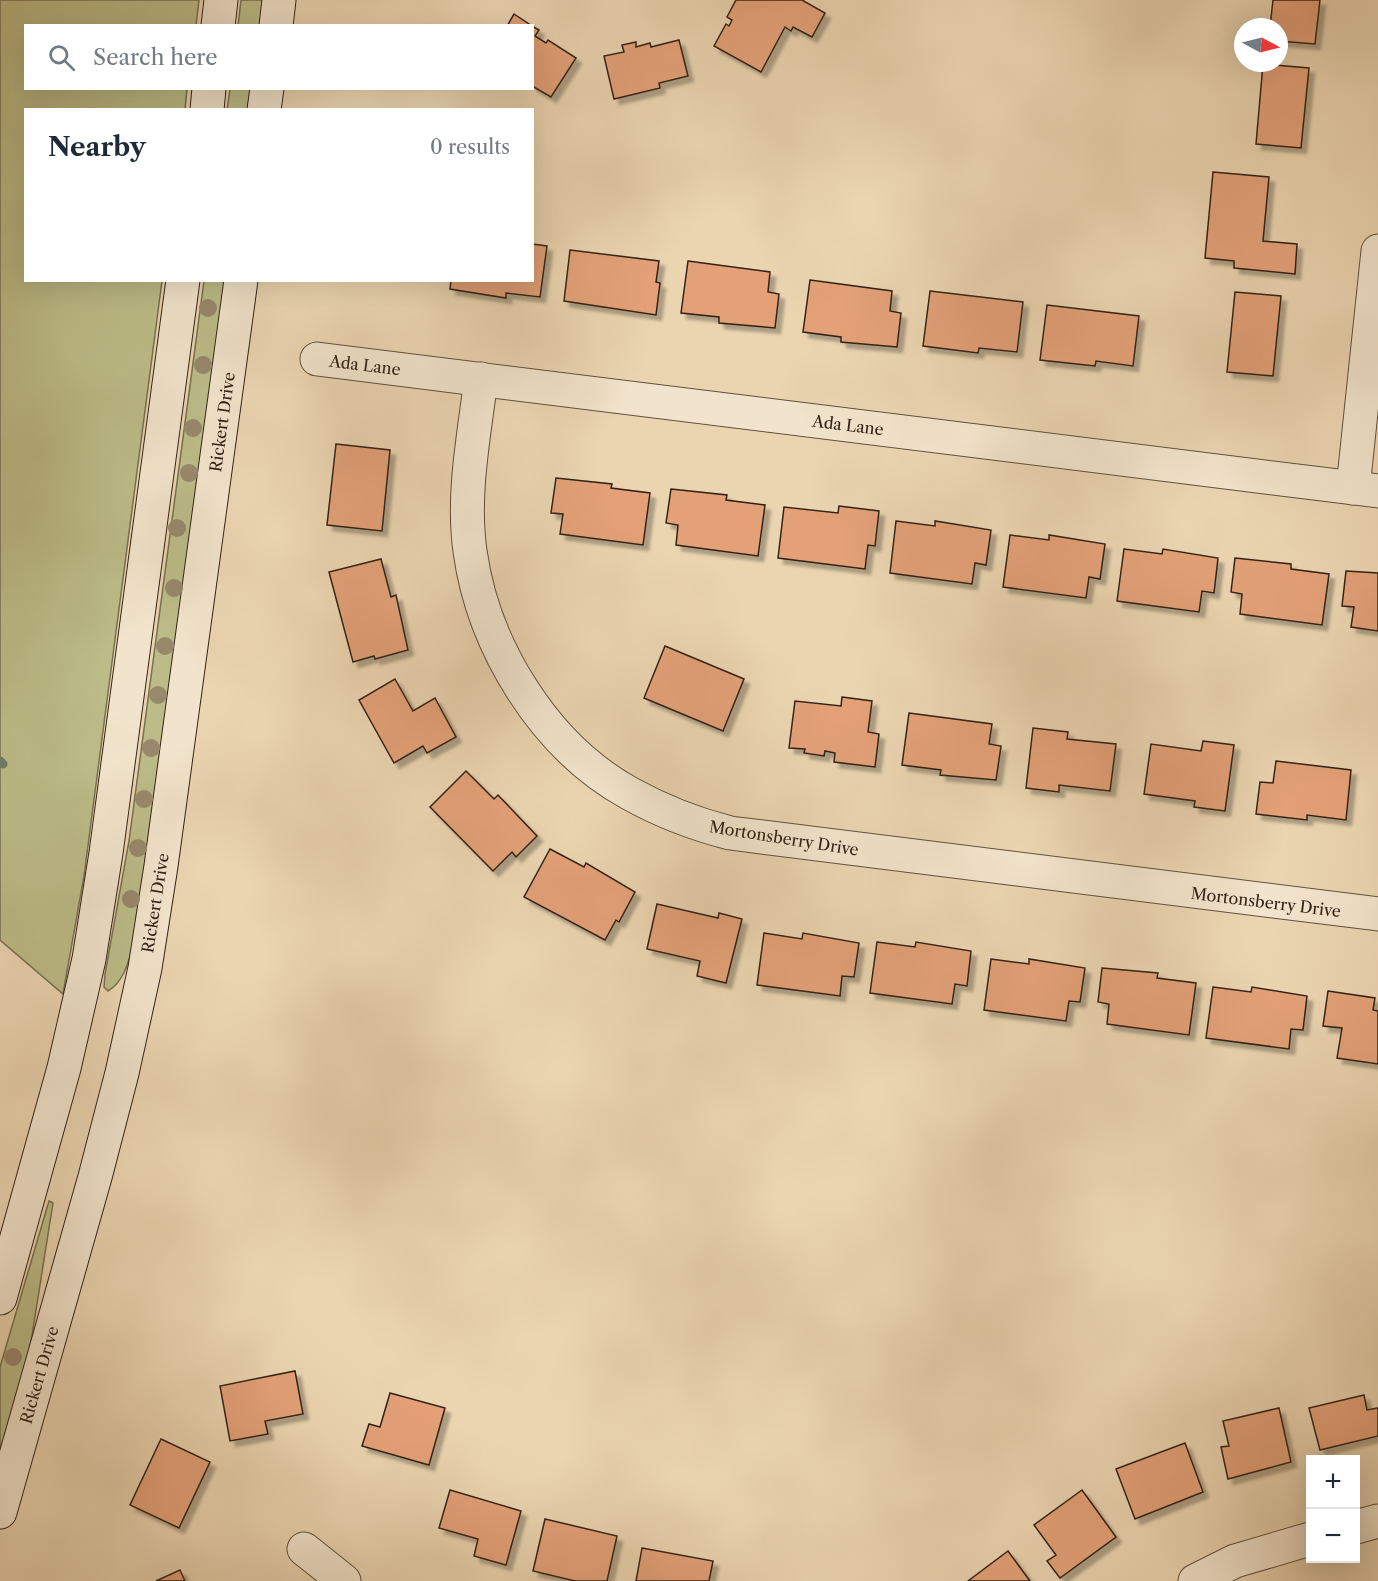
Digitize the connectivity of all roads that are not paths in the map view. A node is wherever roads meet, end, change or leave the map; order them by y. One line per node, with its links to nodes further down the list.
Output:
1 (221, 0): 3 (street)
2 (279, 0): 4 (street)
3 (218, 24)
4 (276, 24)
5 (209, 90): 7 (street)
6 (267, 90): 8 (street)
7 (207, 108)
8 (264, 108)
9 (1378, 251): 14 (street)
10 (183, 282): 16 (street)
11 (241, 282): 17 (street, Rickert Drive)
12 (317, 359): 13 (street, Ada Lane)
13 (481, 379): 14 (street, Ada Lane); 15 (street, Mortonsberry Drive)
14 (1366, 490)
15 (1378, 914)
16 (0, 1298)
17 (0, 1512)
18 (1378, 1521): 19 (street)
19 (1360, 1526)
20 (1306, 1540): 23 (street)
21 (304, 1549): 22 (street)
22 (344, 1581)
23 (1195, 1581)

